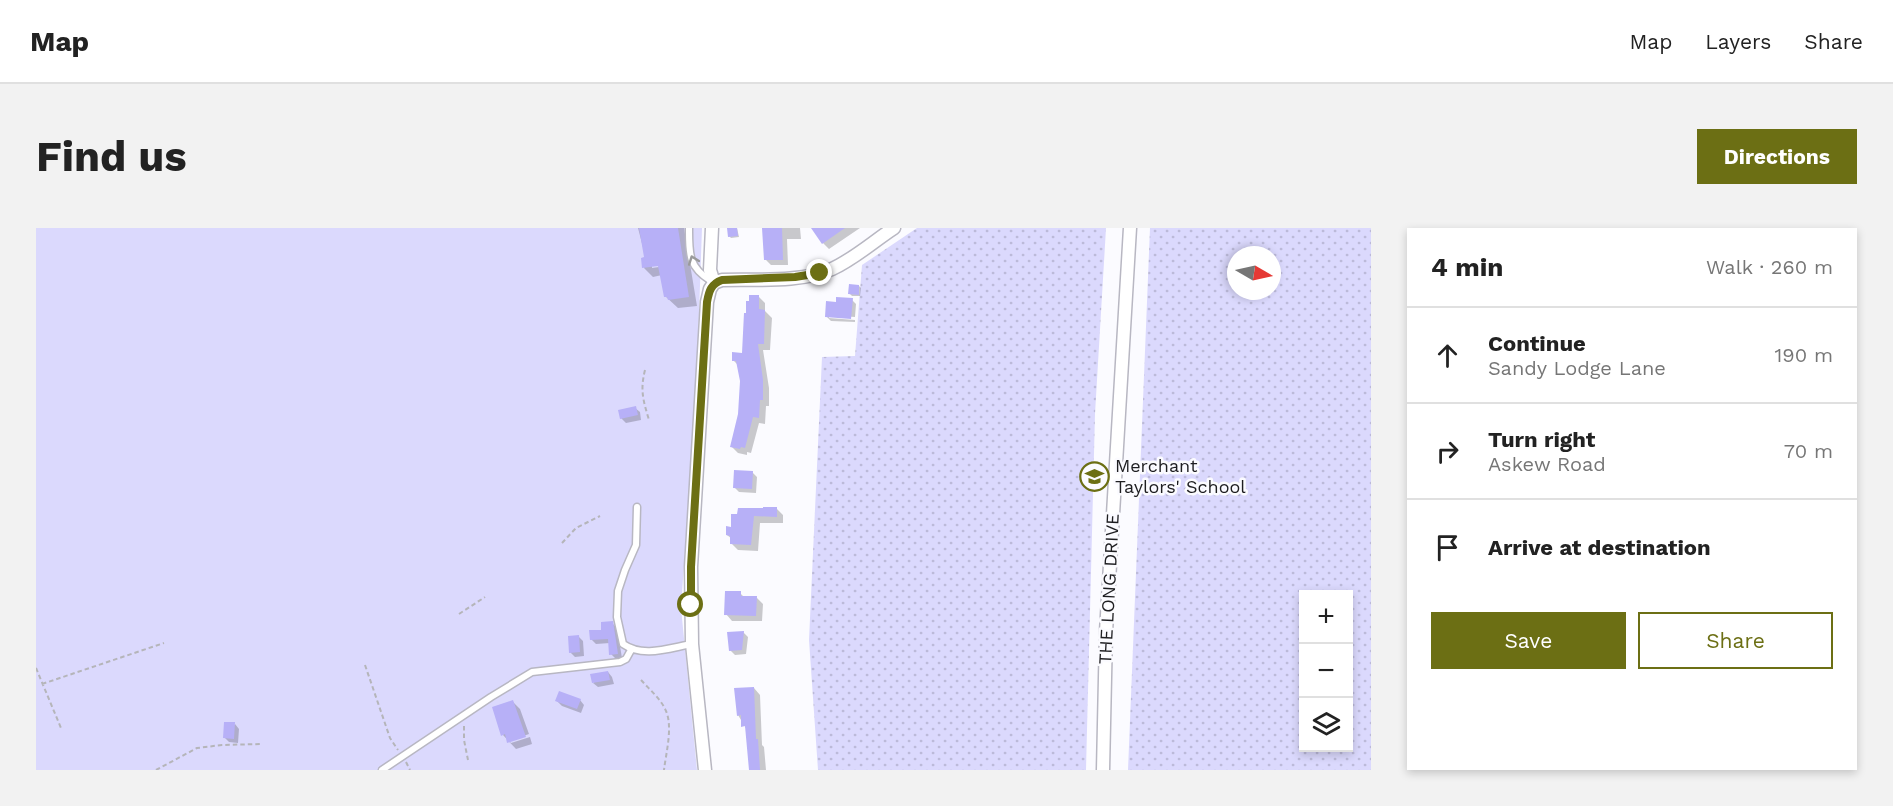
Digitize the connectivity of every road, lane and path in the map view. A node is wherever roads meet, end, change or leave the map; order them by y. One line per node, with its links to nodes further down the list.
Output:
1 (689, 228): 5 (lane, one-way to 1)
2 (712, 228): 5 (street)
3 (894, 228): 5 (street)
4 (1130, 228): 30 (street, THE LONG DRIVE)
5 (714, 283): 14 (street)
6 (645, 370): 7 (path)
7 (649, 420)
8 (637, 507): 15 (lane)
9 (600, 516): 10 (path)
10 (561, 543)
11 (485, 597): 12 (path)
12 (459, 614)
13 (164, 643): 19 (path)
14 (692, 644): 15 (lane); 29 (street)
15 (631, 650): 20 (lane)
16 (365, 665): 23 (path)
17 (36, 668): 19 (path)
18 (641, 680): 28 (path)
19 (42, 684): 21 (path)
20 (469, 712): 23 (lane); 24 (path)
21 (61, 728)
22 (262, 744): 25 (path)
23 (403, 757): 26 (lane); 27 (path)
24 (468, 760)
25 (156, 770)
26 (382, 770)
27 (410, 770)
28 (664, 770)
29 (705, 770)
30 (1103, 770)

